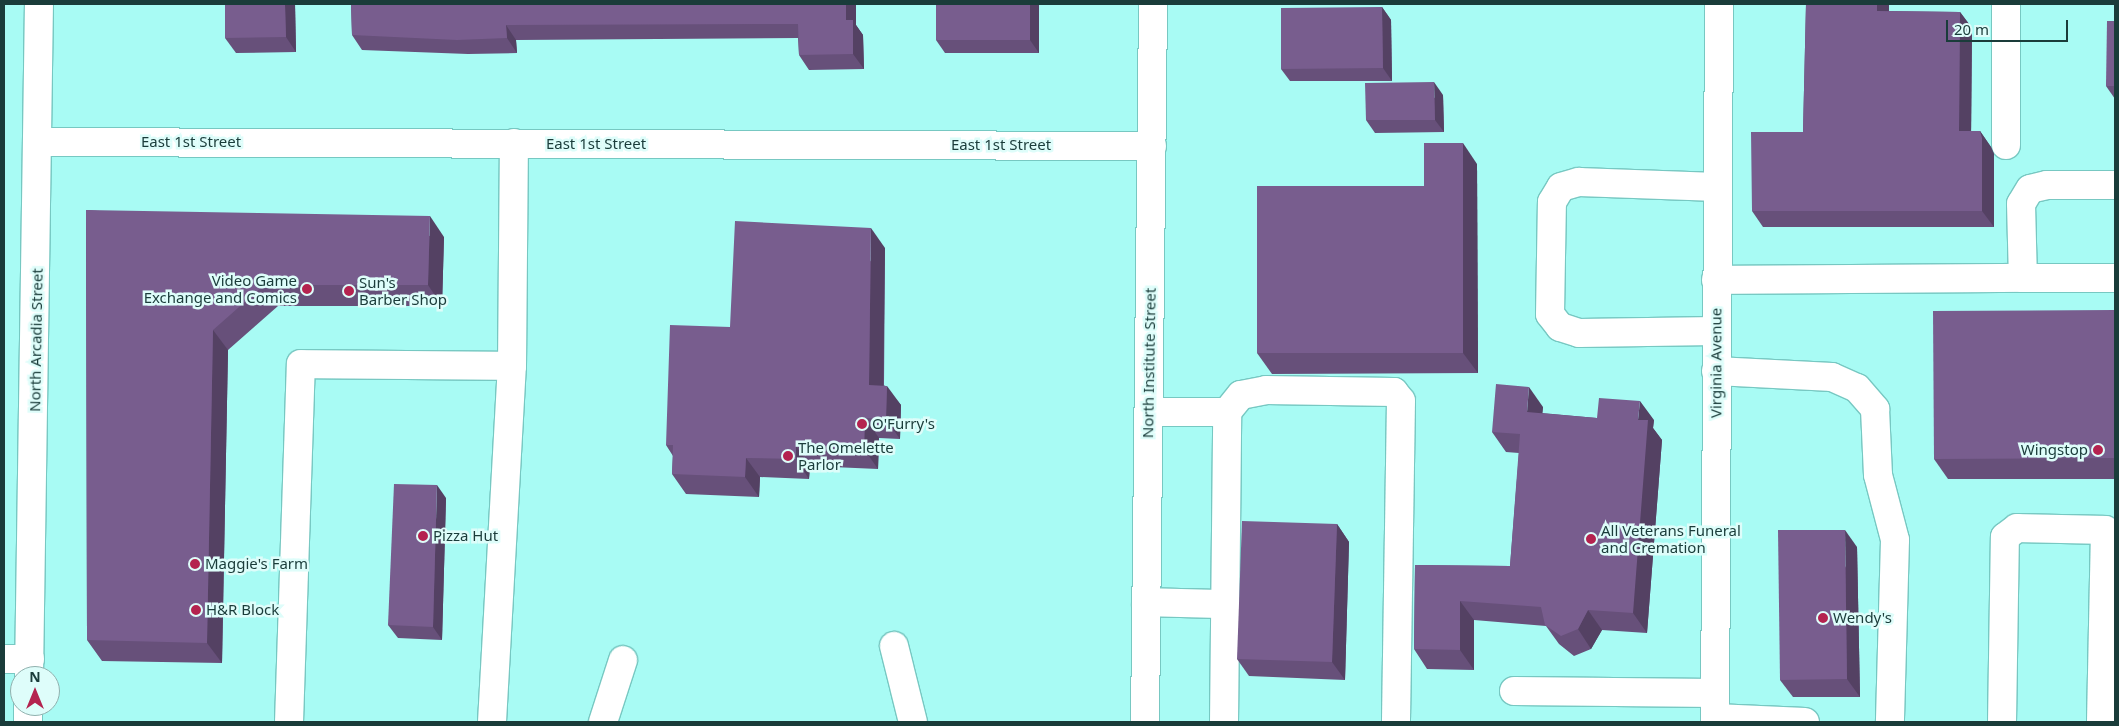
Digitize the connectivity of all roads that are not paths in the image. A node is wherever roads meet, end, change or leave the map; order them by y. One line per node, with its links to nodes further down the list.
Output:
1 (39, 4): 5 (street, North Arcadia Street)
2 (1153, 4): 8 (street, North Institute Street)
3 (1718, 4): 10 (street, Virginia Avenue)
4 (2006, 4): 7 (street)
5 (40, 142): 6 (street, East 1st Street); 24 (street, North Arcadia Street)
6 (514, 143): 8 (street, East 1st Street); 15 (street)
7 (2006, 145)
8 (1152, 146): 17 (street, North Institute Street)
9 (2115, 186): 11 (street)
10 (1717, 187): 13 (street, Virginia Avenue); 14 (street)
11 (2022, 278): 12 (street); 13 (street)
12 (2115, 278)
13 (1716, 280): 14 (street, Virginia Avenue)
14 (1716, 331): 16 (street, Virginia Avenue)
15 (512, 366): 27 (street); 28 (street)
16 (1716, 372): 26 (street, Virginia Avenue); 35 (street)
17 (1149, 412): 18 (street); 20 (street, North Institute Street)
18 (1227, 412): 21 (street); 33 (street)
19 (2110, 530): 36 (street); 37 (street)
20 (1146, 602): 21 (street); 31 (street, North Institute Street)
21 (1225, 604): 32 (street)
22 (894, 646): 30 (street)
23 (623, 660): 29 (street)
24 (21, 665)
25 (1514, 691): 26 (street)
26 (1715, 711): 34 (street)
27 (289, 722)
28 (492, 722)
29 (603, 722)
30 (912, 722)
31 (1145, 722)
32 (1224, 722)
33 (1396, 722)
34 (1805, 722)
35 (1890, 722)
36 (2002, 722)
37 (2101, 722)

